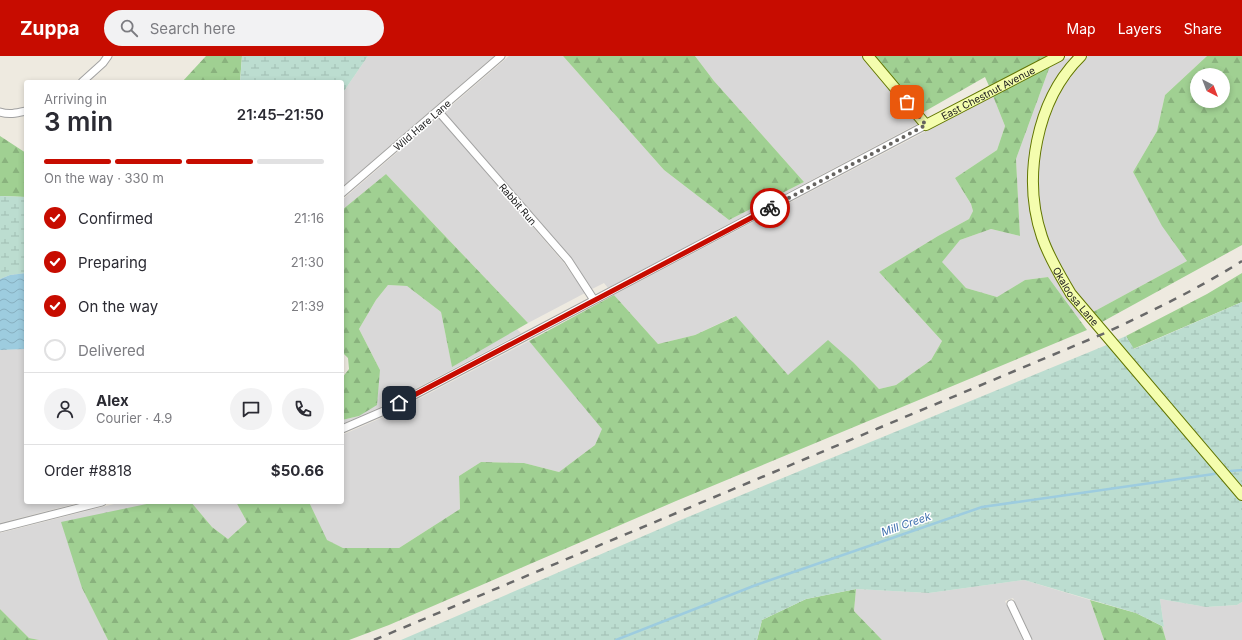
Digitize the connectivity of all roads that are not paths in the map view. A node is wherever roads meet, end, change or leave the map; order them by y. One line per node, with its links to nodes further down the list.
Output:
1 (108, 56): 6 (street)
2 (501, 56): 7 (street, Wild Hare Lane)
3 (868, 56): 10 (street)
4 (1059, 56): 10 (street, East Chestnut Avenue)
5 (1078, 57): 14 (street, Okaloosa Lane)
6 (84, 80)
7 (438, 111): 11 (street, Wild Hare Lane); 12 (street, Rabbit Run)
8 (0, 112): 9 (street)
9 (24, 112)
10 (926, 125): 12 (street, East Chestnut Avenue)
11 (344, 191)
12 (594, 300): 13 (street, East Chestnut Avenue)
13 (344, 428)
14 (1242, 495)
15 (94, 504): 16 (street)
16 (0, 528)
17 (1011, 604): 18 (street)
18 (1028, 640)

